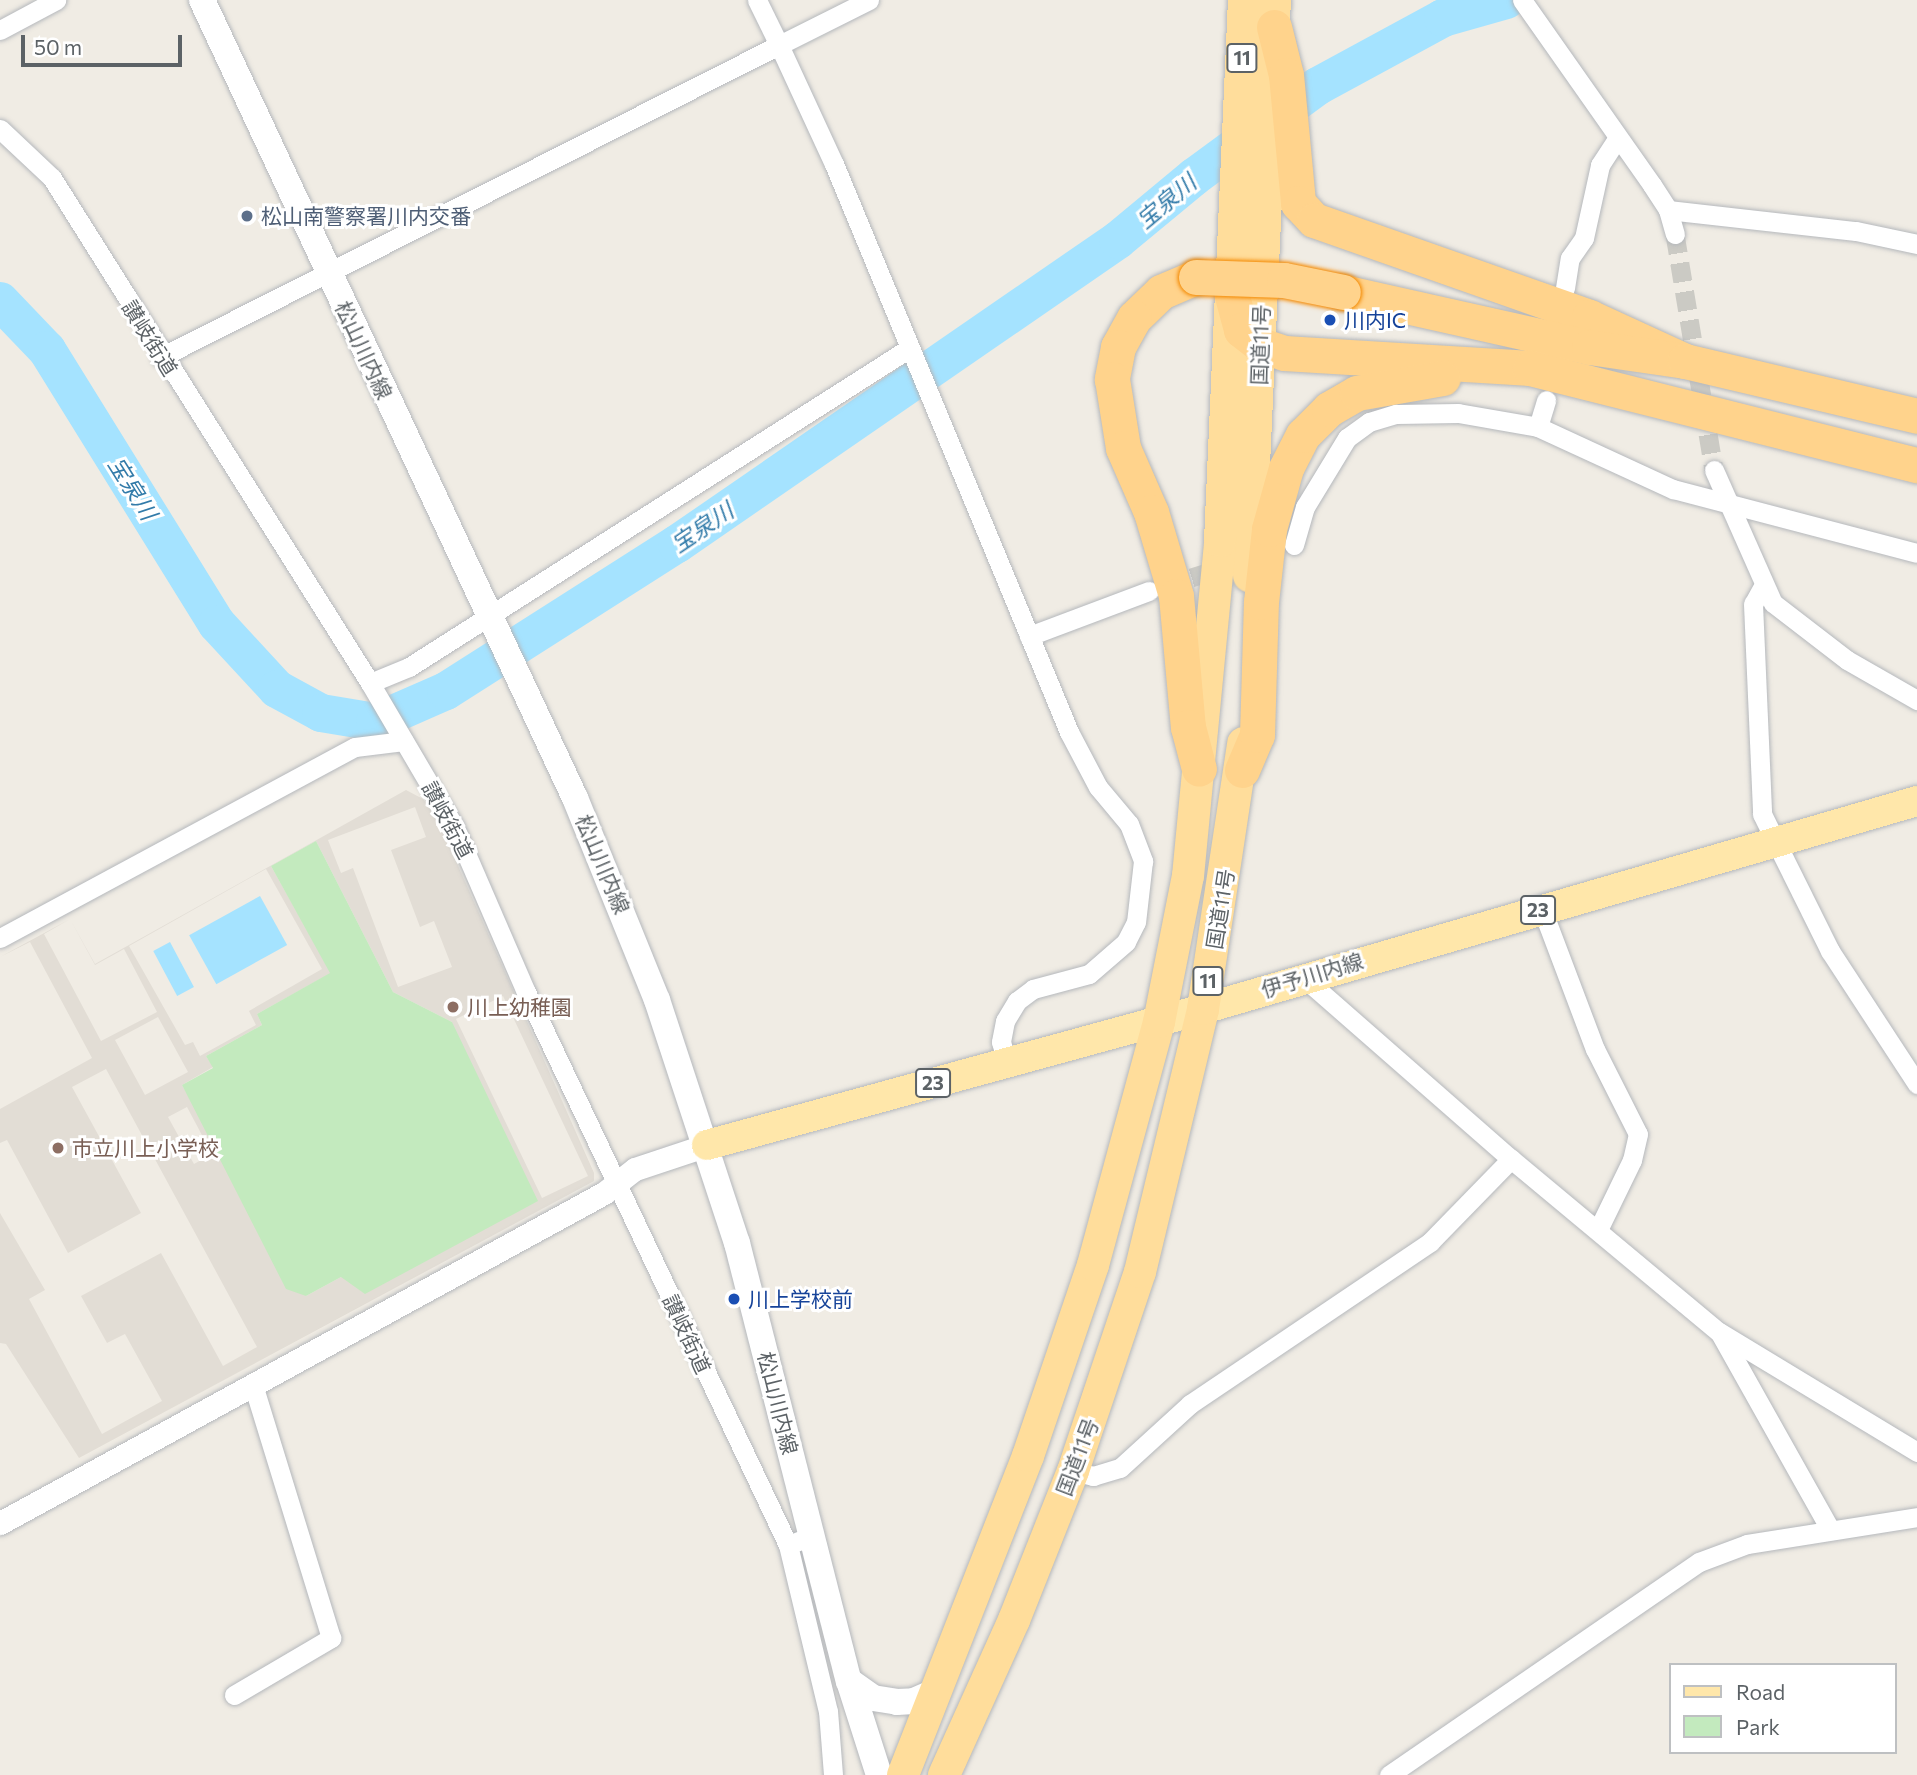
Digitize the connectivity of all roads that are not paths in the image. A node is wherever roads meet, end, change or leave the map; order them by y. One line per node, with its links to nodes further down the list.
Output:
1 (56, 0): 8 (street)
2 (202, 0): 16 (main road, 松山川内線)
3 (757, 0): 9 (street)
4 (869, 0): 9 (street)
5 (1244, 0): 18 (highway, 国道11号 / 11)
6 (1522, 0): 12 (street)
7 (1274, 13): 11 (highway)
8 (0, 30)
9 (779, 45): 16 (street); 20 (street)
10 (0, 129): 21 (street, 讃岐街道)
11 (1278, 135): 19 (highway, 国道11号 / 11); 22 (highway)
12 (1616, 140): 13 (street); 17 (street)
13 (1668, 210): 14 (street); 15 (street)
14 (1675, 234)
15 (1917, 244)
16 (327, 270): 21 (street); 34 (main road, 松山川内線)
17 (1565, 288)
18 (1232, 296): 19 (highway); 39 (highway, 国道11号 / 11)
19 (1260, 345): 23 (highway); 40 (highway, 国道11号 / 11)
20 (909, 353): 34 (street); 35 (street)
21 (161, 357): 36 (street, 讃岐街道)
22 (1685, 361): 25 (highway); 39 (highway, bridge)
23 (1530, 368): 27 (highway); 40 (highway)
24 (1546, 400): 26 (street)
25 (1917, 416)
26 (1538, 427): 29 (street); 30 (street)
27 (1917, 465)
28 (1714, 470): 29 (street)
29 (1729, 506): 31 (street); 32 (street)
30 (1294, 545)
31 (1917, 553)
32 (1762, 588): 37 (street); 42 (street)
33 (1149, 591): 35 (street)
34 (491, 620): 36 (street); 50 (main road, 松山川内線)
35 (1029, 636): 48 (street)
36 (372, 686): 38 (street, 讃岐街道)
37 (1917, 701)
38 (402, 737): 44 (street); 52 (street, 讃岐街道)
39 (1199, 769): 47 (highway, 国道11号 / 11)
40 (1242, 770): 46 (highway, 国道11号 / 11)
41 (1917, 802): 42 (main road, 伊予川内線 / 23)
42 (1773, 841): 43 (main road, 伊予川内線 / 23); 49 (street)
43 (1542, 909): 45 (main road, 伊予川内線 / 23); 53 (street)
44 (0, 938)
45 (1303, 977): 46 (main road, 伊予川内線 / 23); 51 (street)
46 (1203, 1009): 47 (main road, 伊予川内線 / 23); 57 (highway, 国道11号 / 11)
47 (1159, 1022): 48 (main road, 伊予川内線 / 23); 63 (highway, 国道11号 / 11)
48 (1007, 1062): 50 (main road, 伊予川内線 / 23)
49 (1917, 1084)
50 (707, 1145): 52 (street); 61 (main road, 松山川内線)
51 (1511, 1159): 53 (street); 57 (street)
52 (616, 1183): 55 (street); 61 (street, 讃岐街道)
53 (1598, 1230): 54 (street)
54 (1719, 1332): 56 (street); 60 (street)
55 (253, 1385): 59 (street); 64 (street)
56 (1917, 1452)
57 (1073, 1471): 68 (highway, 国道11号 / 11)
58 (1917, 1517): 60 (street)
59 (0, 1523)
60 (1830, 1529): 69 (street)
61 (799, 1541): 62 (main road, 松山川内線); 65 (street, 讃岐街道)
62 (849, 1681): 63 (main road); 66 (main road, 松山川内線)
63 (934, 1692): 67 (highway, 国道11号 / 11)
64 (234, 1695)
65 (833, 1775)
66 (879, 1775)
67 (903, 1775)
68 (944, 1775)
69 (1389, 1775)

